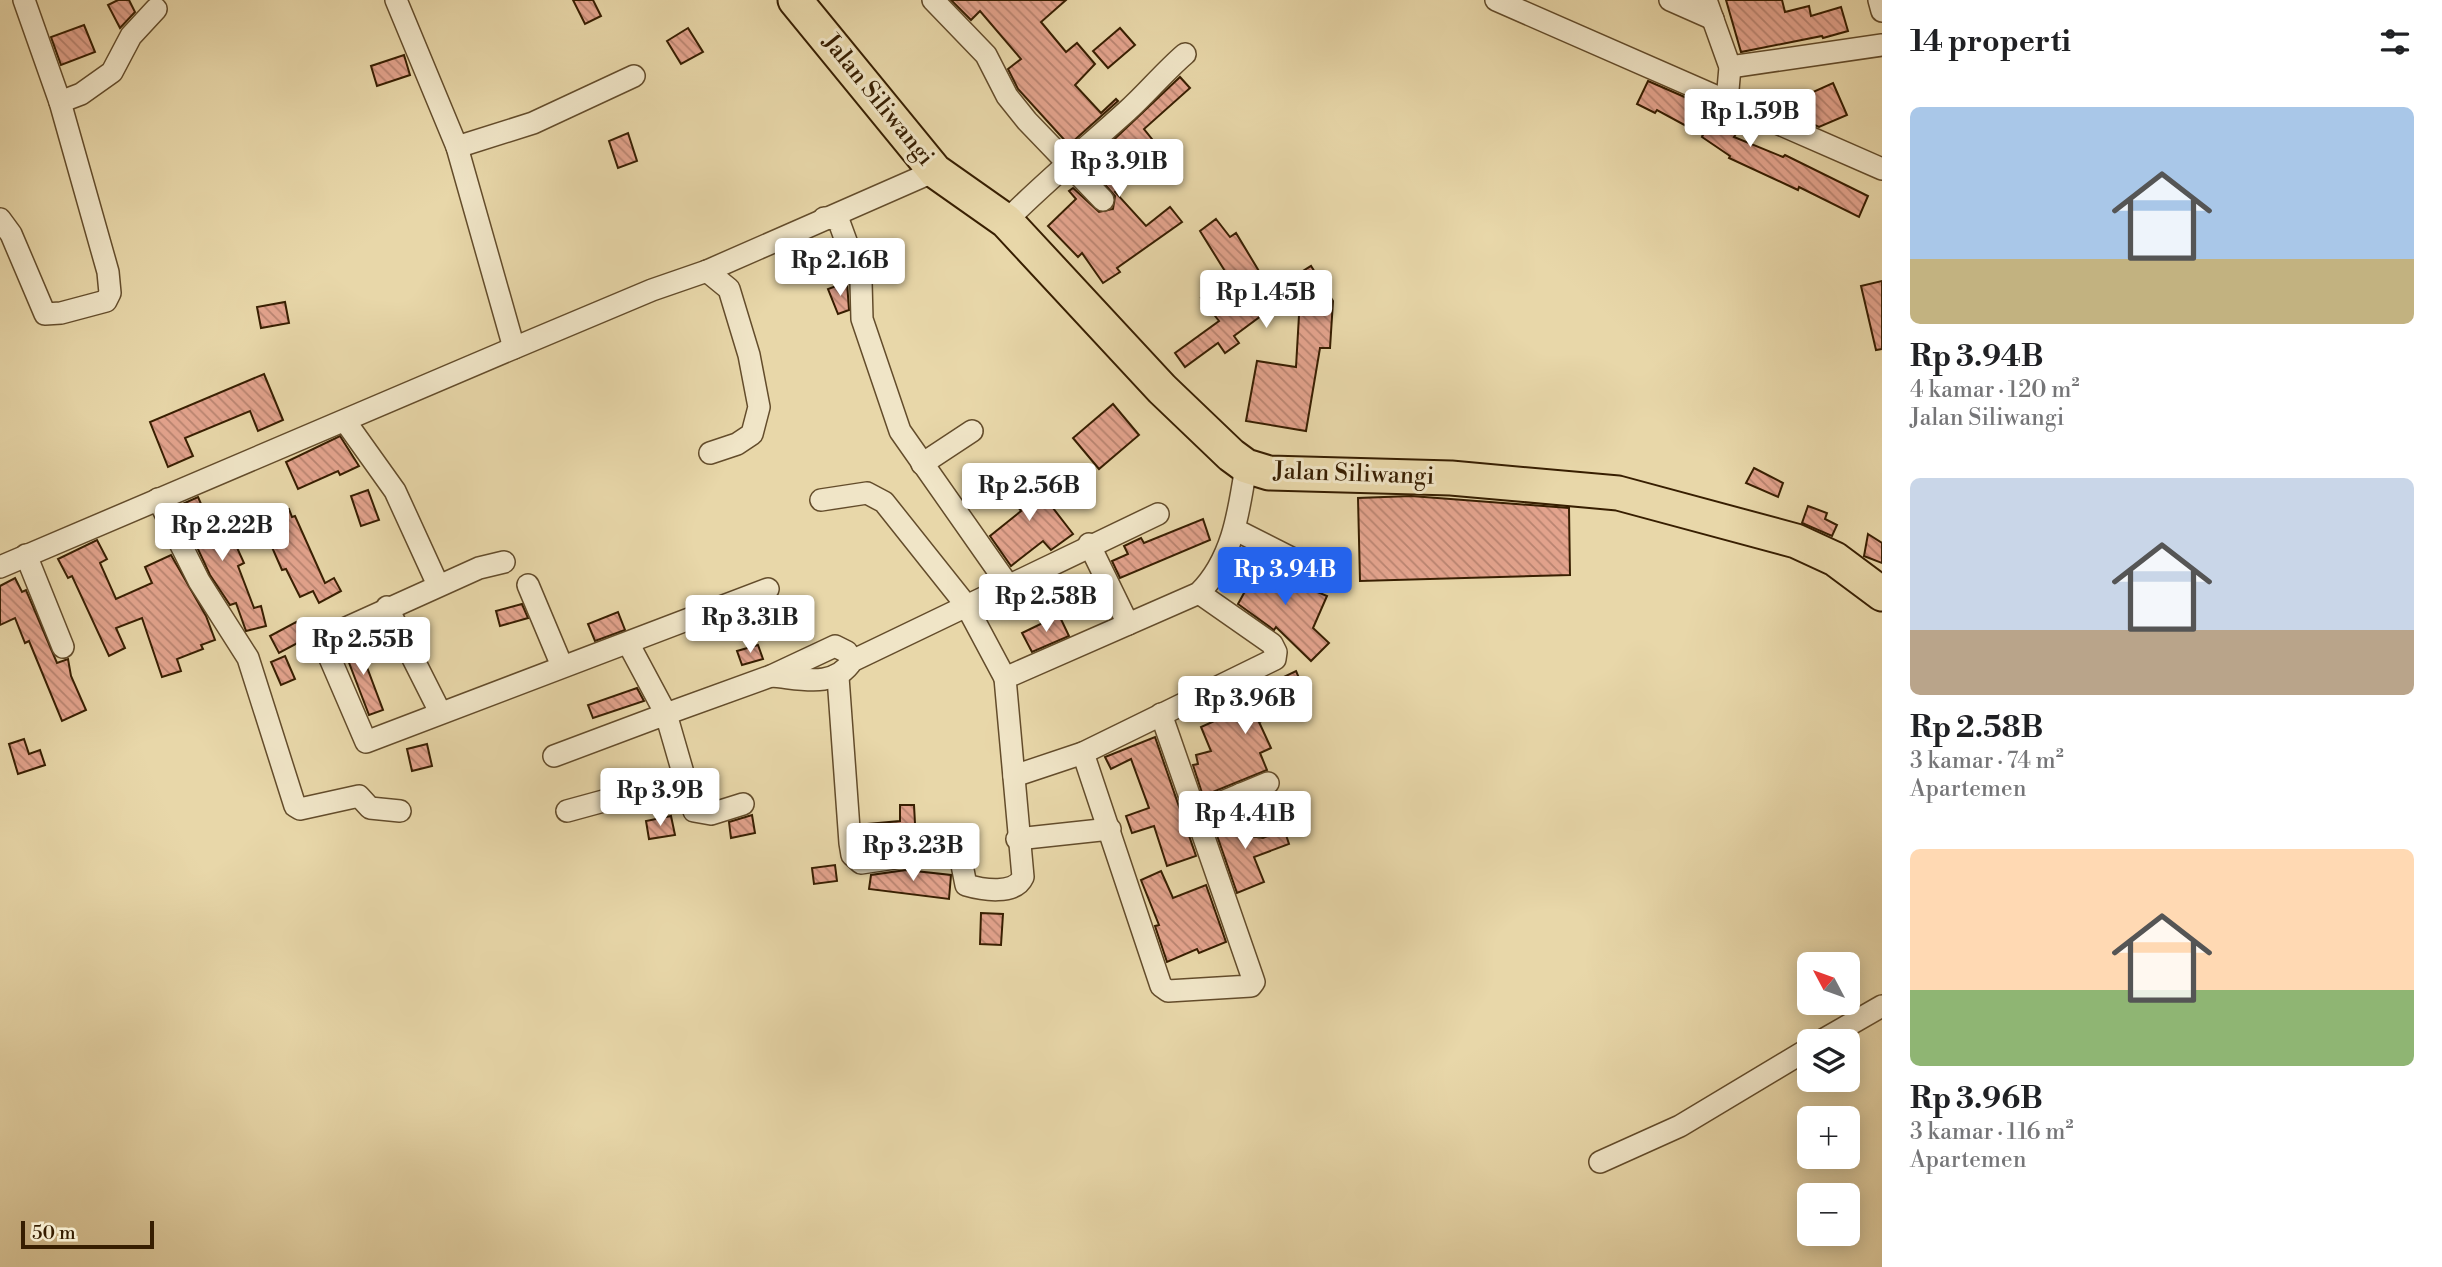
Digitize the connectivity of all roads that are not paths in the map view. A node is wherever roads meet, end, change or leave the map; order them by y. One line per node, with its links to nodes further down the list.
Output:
1 (24, 0): 16 (street)
2 (795, 0): 20 (main road, Jalan Siliwangi)
3 (933, 0): 18 (street)
4 (1496, 0): 15 (street)
5 (1670, 0): 9 (street)
6 (1879, 0): 10 (street)
7 (400, 1): 17 (street)
8 (156, 9): 16 (street)
9 (1710, 9): 13 (street)
10 (1882, 11)
11 (1882, 45): 13 (street)
12 (1185, 54): 18 (street)
13 (1730, 67): 15 (street)
14 (634, 76): 17 (street)
15 (1727, 101): 19 (street)
16 (60, 102): 23 (street)
17 (457, 147): 26 (street)
18 (1066, 162): 21 (street); 24 (street)
19 (1882, 169)
20 (935, 171): 22 (street); 24 (main road, Jalan Siliwangi)
21 (1103, 200)
22 (824, 218): 25 (street); 30 (street)
23 (0, 219)
24 (1006, 221): 31 (main road, Jalan Siliwangi)
25 (707, 271): 26 (street); 29 (street)
26 (514, 348): 27 (street)
27 (345, 421): 32 (street); 41 (street)
28 (972, 431): 30 (street)
29 (710, 453)
30 (922, 464): 43 (street)
31 (1246, 466): 35 (street); 46 (main road, Jalan Siliwangi)
32 (158, 499): 37 (street); 67 (street)
33 (821, 500): 47 (street)
34 (1158, 514): 36 (street)
35 (1236, 530): 40 (street); 45 (street)
36 (1089, 544): 43 (street); 49 (street)
37 (26, 555): 39 (street); 51 (street)
38 (504, 562): 41 (street)
39 (0, 567)
40 (1315, 570)
41 (438, 585): 48 (street)
42 (528, 585): 53 (street)
43 (1008, 585): 47 (street)
44 (768, 589): 50 (street)
45 (1199, 593): 49 (street); 59 (street)
46 (1882, 594)
47 (966, 605): 52 (street); 56 (street)
48 (387, 607): 57 (street); 57 (street)
49 (1128, 624): 56 (street)
50 (628, 643): 53 (street); 58 (street)
51 (63, 647)
52 (852, 661): 54 (street); 55 (street)
53 (562, 666): 57 (street)
54 (771, 676): 55 (street); 58 (street)
55 (838, 677): 72 (street)
56 (1005, 678): 62 (street)
57 (440, 712)
58 (666, 713): 61 (street); 63 (street)
59 (1161, 714): 60 (street); 69 (street)
60 (1083, 753): 62 (street); 71 (street)
61 (554, 756)
62 (1014, 776): 72 (street)
63 (684, 779): 66 (street); 68 (street)
64 (1268, 783): 65 (street)
65 (1241, 794): 69 (street); 70 (street)
66 (743, 804)
67 (400, 811)
68 (567, 811)
69 (1196, 813): 71 (street)
70 (1283, 816)
71 (1110, 829): 72 (street)
72 (1017, 839)
73 (1882, 1006): 74 (street)
74 (1842, 1029)
75 (1797, 1056): 76 (street)
76 (1600, 1162)

